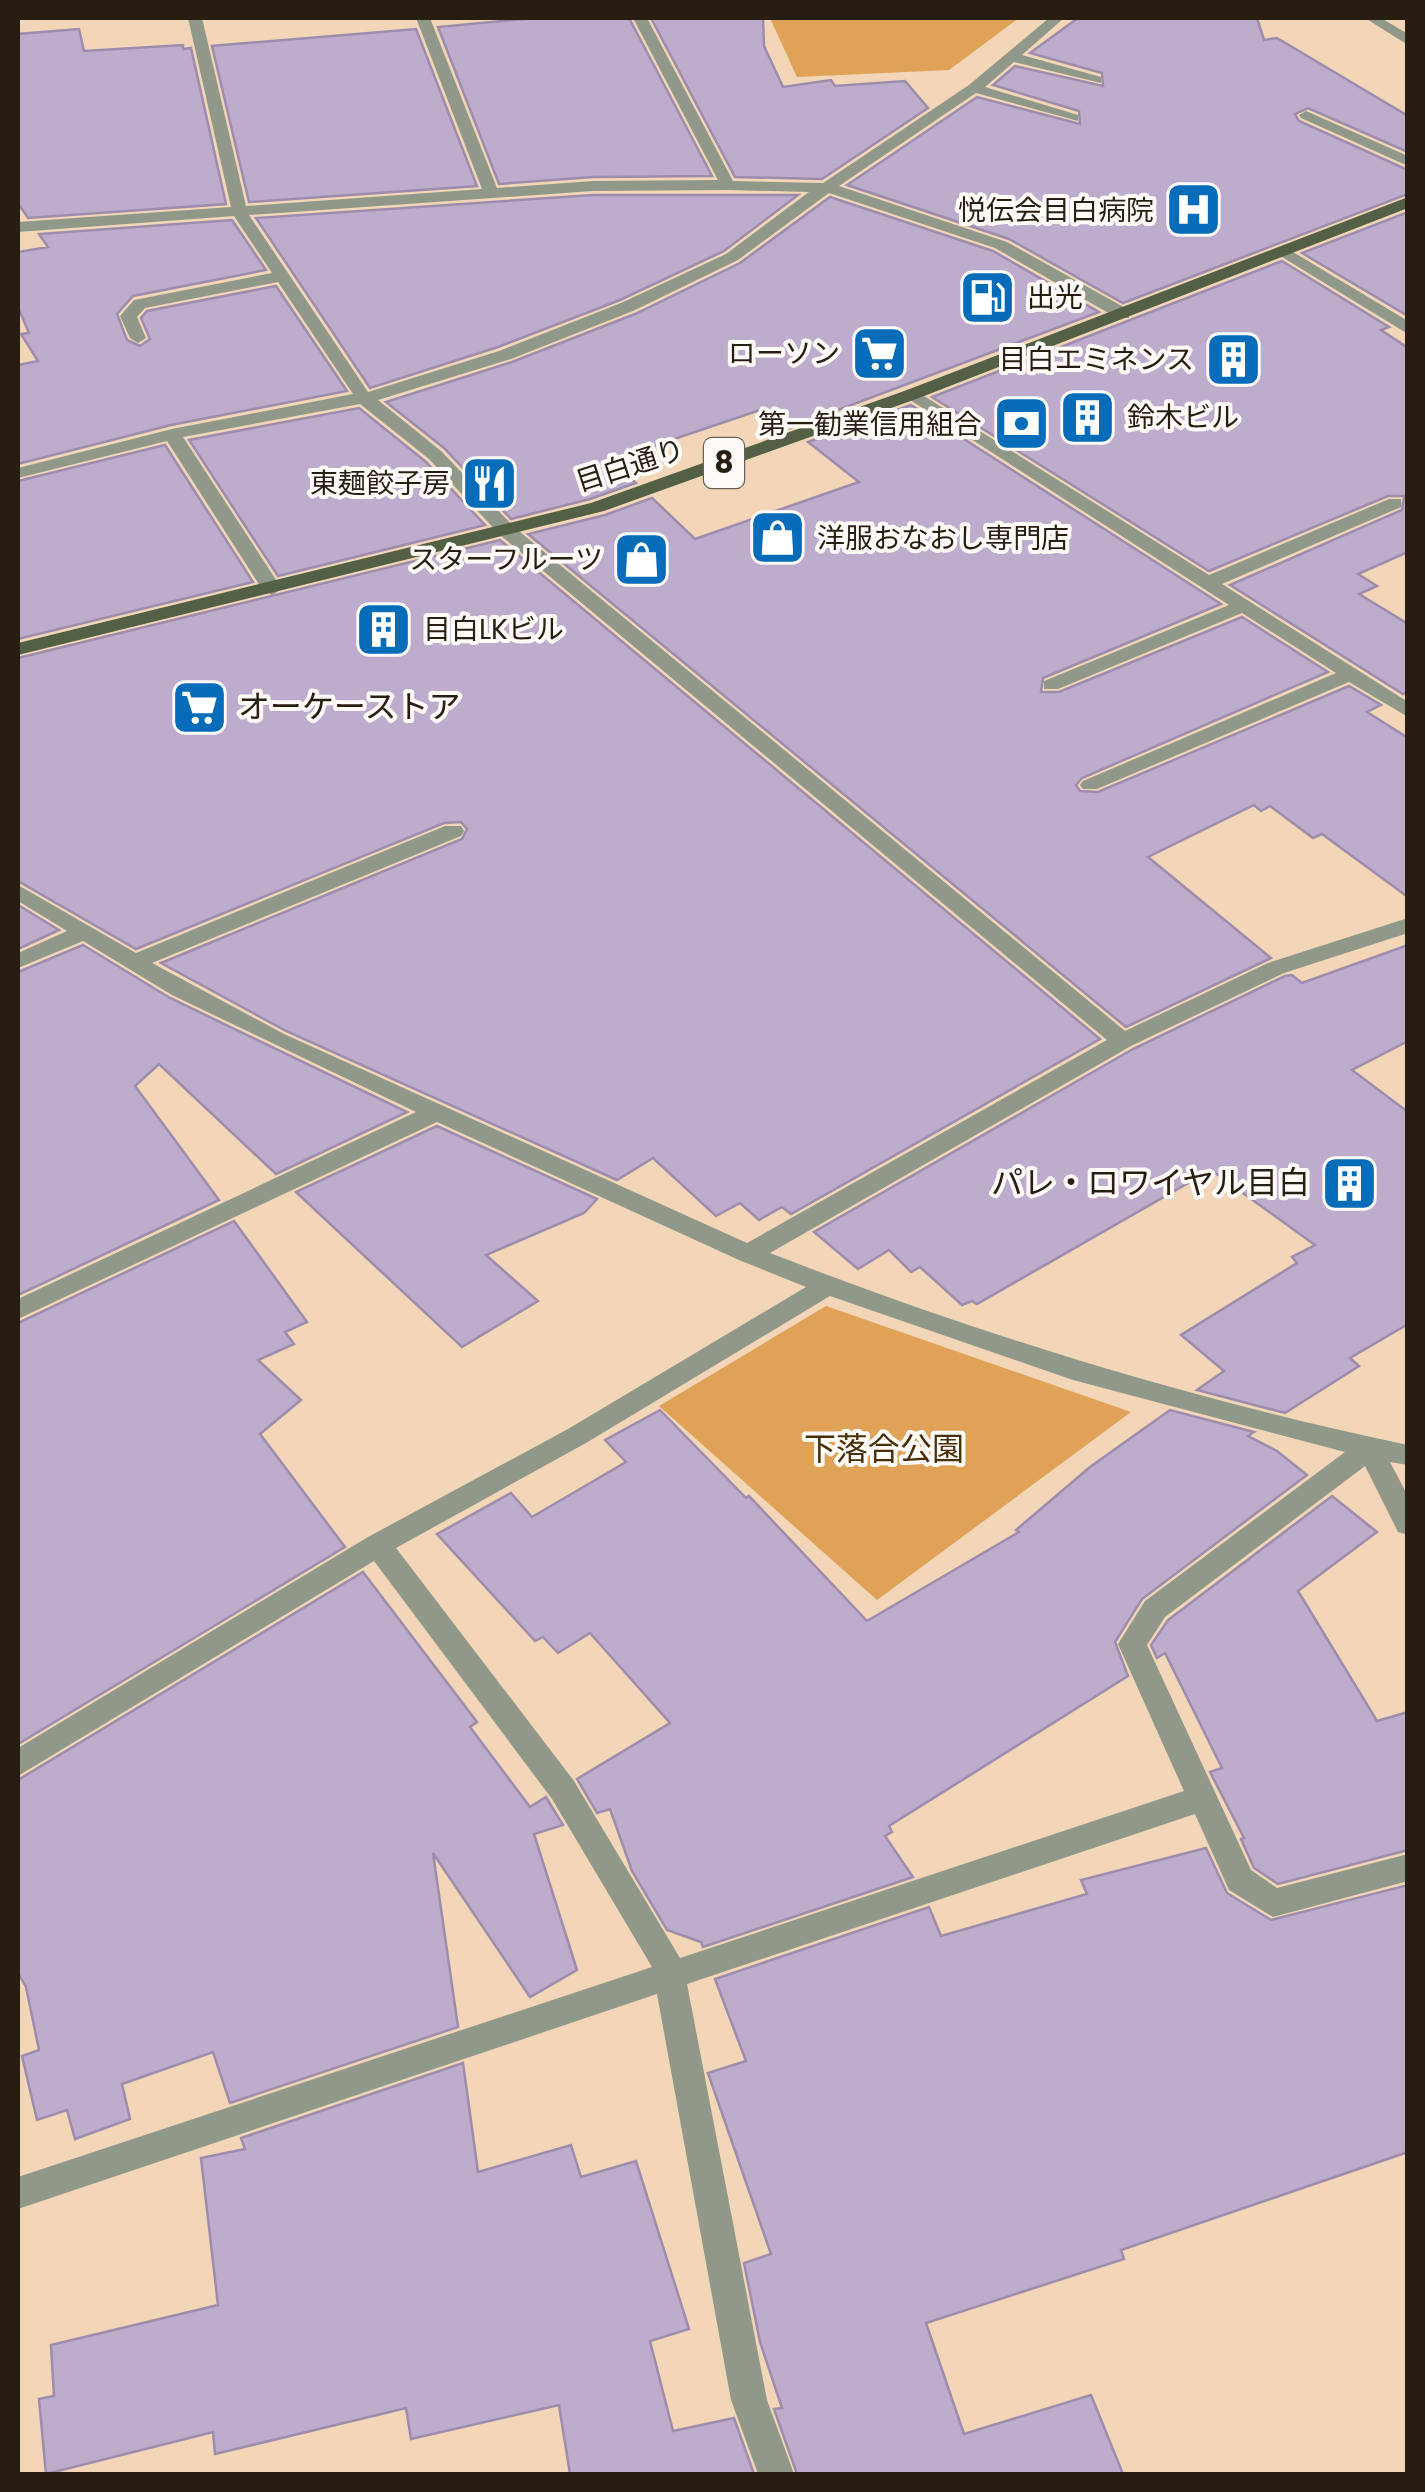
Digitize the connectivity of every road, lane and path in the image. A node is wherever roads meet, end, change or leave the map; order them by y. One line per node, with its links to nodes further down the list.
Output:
1 (195, 18): 17 (street)
2 (424, 18): 15 (street)
3 (640, 18): 13 (street)
4 (1057, 18): 7 (street)
5 (1377, 22): 6 (street)
6 (1408, 41)
7 (1010, 56): 8 (street); 9 (street)
8 (1096, 80)
9 (974, 88): 11 (street); 14 (street)
10 (1306, 114): 12 (street)
11 (1073, 118)
12 (1408, 162)
13 (728, 185): 14 (street); 15 (street)
14 (829, 188): 21 (street); 25 (street)
15 (492, 195): 17 (street)
16 (1408, 202): 19 (main road, 目白通り / 8)
17 (240, 213): 18 (street); 20 (street)
18 (18, 227)
19 (1283, 251): 21 (main road, 目白通り / 8); 22 (street)
20 (282, 276): 23 (street); 25 (street)
21 (1123, 314): 24 (main road, 目白通り / 8)
22 (1408, 329)
23 (138, 338)
24 (913, 394): 29 (main road, 目白通り / 8); 30 (street)
25 (364, 398): 26 (street); 29 (street)
26 (172, 434): 27 (street); 31 (street)
27 (18, 473)
28 (1395, 504): 30 (street)
29 (506, 531): 31 (main road, 目白通り / 8); 44 (street)
30 (1210, 582): 32 (street)
31 (272, 588): 33 (main road, 目白通り / 8)
32 (1246, 605): 34 (street); 35 (street)
33 (18, 649)
34 (1351, 674): 36 (street); 37 (street)
35 (1050, 684)
36 (1405, 706)
37 (1090, 785)
38 (453, 831): 43 (street)
39 (18, 892): 41 (street)
40 (1408, 925): 44 (street)
41 (85, 932): 42 (street); 43 (street)
42 (18, 961)
43 (135, 962): 45 (street)
44 (1123, 1041): 46 (street)
45 (438, 1112): 46 (street); 48 (street)
46 (748, 1254): 47 (street)
47 (827, 1286): 49 (street); 52 (street)
48 (18, 1310)
49 (1370, 1448): 50 (street); 51 (street); 54 (street)
50 (1408, 1455)
51 (1408, 1524)
52 (378, 1545): 53 (street); 56 (street)
53 (18, 1762)
54 (1200, 1799): 55 (street); 56 (street)
55 (1408, 1867)
56 (668, 1976): 57 (street); 58 (street)
57 (18, 2194)
58 (776, 2474)

